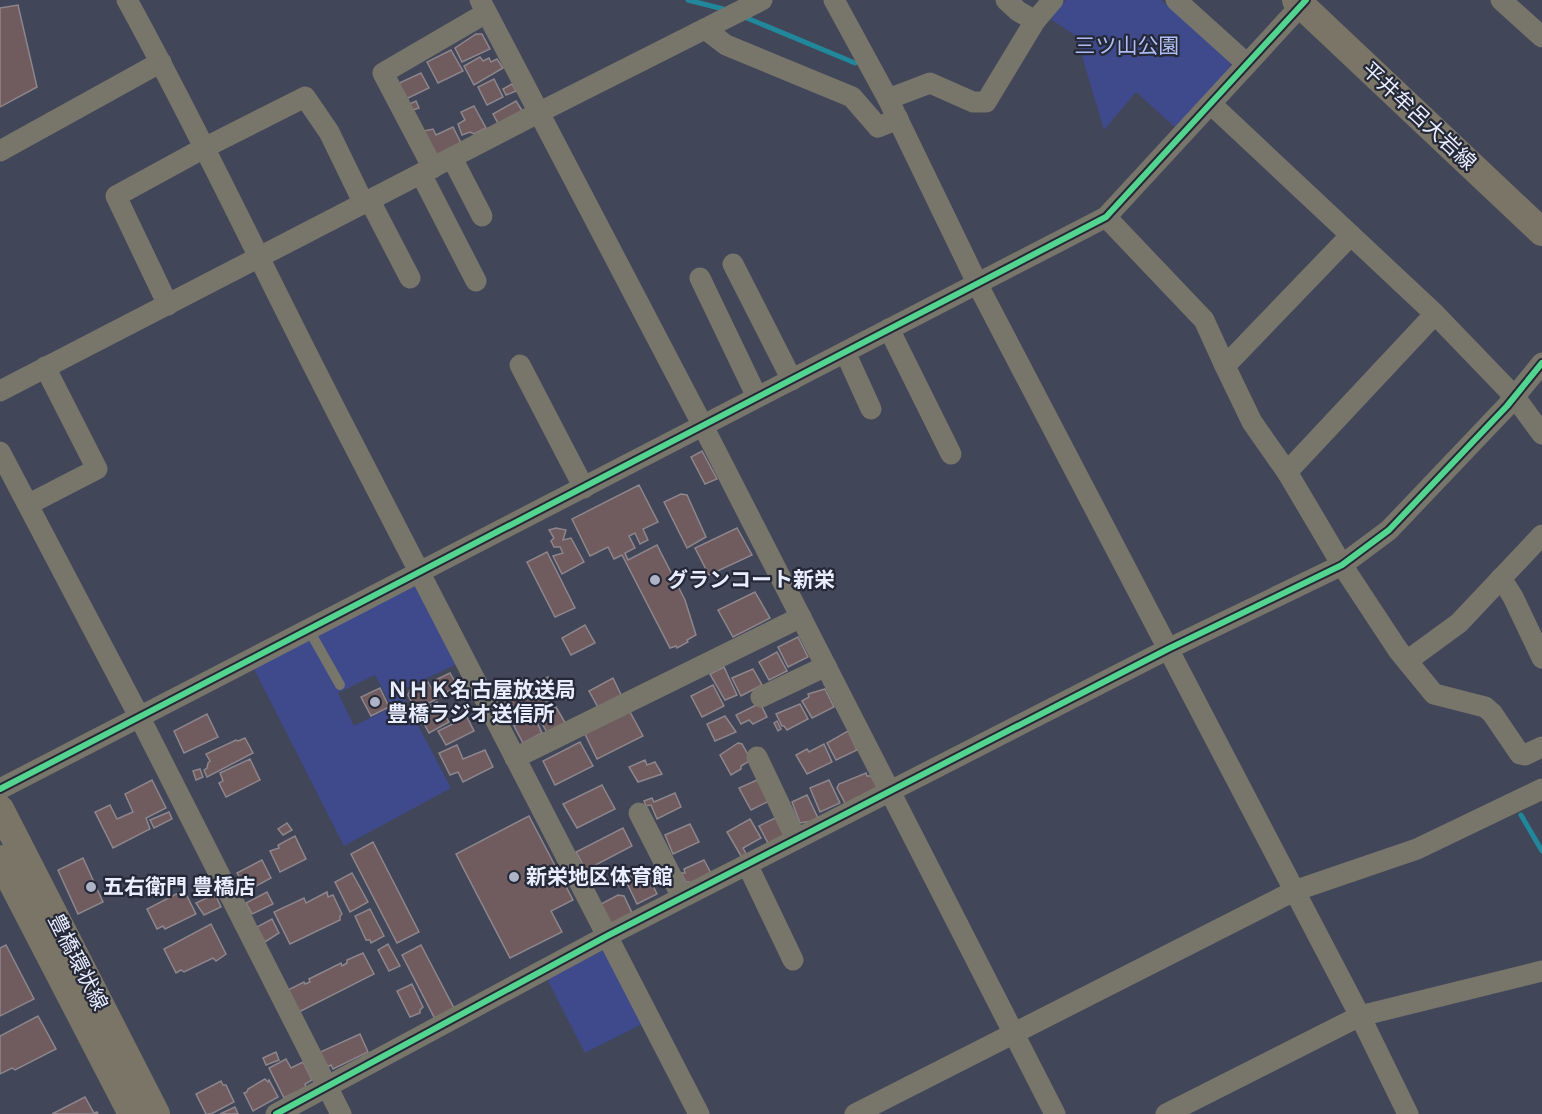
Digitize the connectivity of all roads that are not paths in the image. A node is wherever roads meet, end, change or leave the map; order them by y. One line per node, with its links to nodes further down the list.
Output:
1 (127, 0): 13 (street)
2 (762, 0): 11 (street)
3 (834, 0): 15 (street)
4 (1006, 0): 10 (street)
5 (1053, 0): 10 (street)
6 (1176, 0): 14 (street)
7 (1501, 0): 12 (street)
8 (1301, 2): 14 (street); 26 (main road, 平井牟呂大岩線)
9 (483, 6): 17 (street); 22 (street)
10 (1035, 21): 15 (street)
11 (705, 29): 17 (street); 18 (street)
12 (1542, 37)
13 (161, 62): 19 (street); 20 (street)
14 (1247, 64): 16 (street)
15 (888, 99): 18 (street)
16 (1211, 104): 25 (street); 27 (street)
17 (538, 113): 21 (street); 47 (street)
18 (898, 119): 33 (street)
19 (204, 148): 23 (street); 28 (street); 34 (street)
20 (0, 151)
21 (452, 158): 22 (street); 24 (street)
22 (427, 171): 23 (street); 32 (street)
23 (367, 202): 28 (street); 30 (street)
24 (482, 216)
25 (1106, 217): 33 (street); 40 (street)
26 (1542, 232)
27 (1350, 235): 35 (street); 40 (street)
28 (258, 258): 34 (street); 56 (street)
29 (733, 264): 42 (street)
30 (410, 278)
31 (700, 278): 45 (street)
32 (476, 281)
33 (978, 283): 36 (street); 60 (street)
34 (168, 305): 41 (street)
35 (1434, 314): 44 (street); 51 (street)
36 (889, 329): 37 (street); 50 (street)
37 (844, 352): 42 (street); 46 (street)
38 (1542, 363): 44 (street)
39 (520, 365): 52 (street)
40 (1225, 366): 51 (street)
41 (45, 367): 43 (street); 53 (street)
42 (792, 380): 45 (street)
43 (0, 391)
44 (1514, 396): 48 (street); 55 (street)
45 (757, 398): 47 (street)
46 (871, 409)
47 (703, 426): 52 (street); 58 (street)
48 (1542, 434)
49 (0, 452): 53 (street)
50 (951, 453)
51 (1287, 472): 55 (street)
52 (584, 488): 56 (street)
53 (29, 504): 66 (street)
54 (1542, 535): 57 (street)
55 (1342, 565): 60 (street); 62 (street)
56 (419, 573): 59 (street); 69 (street)
57 (1501, 578): 61 (street); 62 (street)
58 (801, 617): 63 (street); 69 (street)
59 (309, 630): 64 (lane); 66 (street)
60 (1168, 649): 72 (street); 78 (street)
61 (1542, 658)
62 (1407, 661): 67 (street)
63 (826, 666): 65 (street); 72 (street)
64 (340, 686)
65 (761, 697)
66 (140, 718): 70 (street); 85 (street)
67 (1542, 747)
68 (757, 757): 75 (street)
69 (515, 758): 80 (street)
70 (0, 789)
71 (1542, 789): 78 (street)
72 (890, 791): 75 (street); 84 (street)
73 (0, 809): 87 (main road, 豊橋環状線)
74 (639, 813): 79 (street)
75 (796, 839): 77 (street)
76 (0, 859): 86 (main road, 豊橋環状線)
77 (747, 864): 79 (street); 81 (street)
78 (1294, 891): 83 (street); 84 (street)
79 (682, 897): 80 (street)
80 (607, 936): 85 (street); 90 (street)
81 (793, 960)
82 (1542, 971): 83 (street)
83 (1360, 1016): 93 (street); 94 (street)
84 (1013, 1034): 91 (street); 92 (street)
85 (327, 1088): 88 (street); 89 (street)
86 (132, 1114)
87 (156, 1114)
88 (276, 1114)
89 (340, 1114)
90 (699, 1114)
91 (855, 1114)
92 (1054, 1114)
93 (1166, 1114)
94 (1408, 1114)

